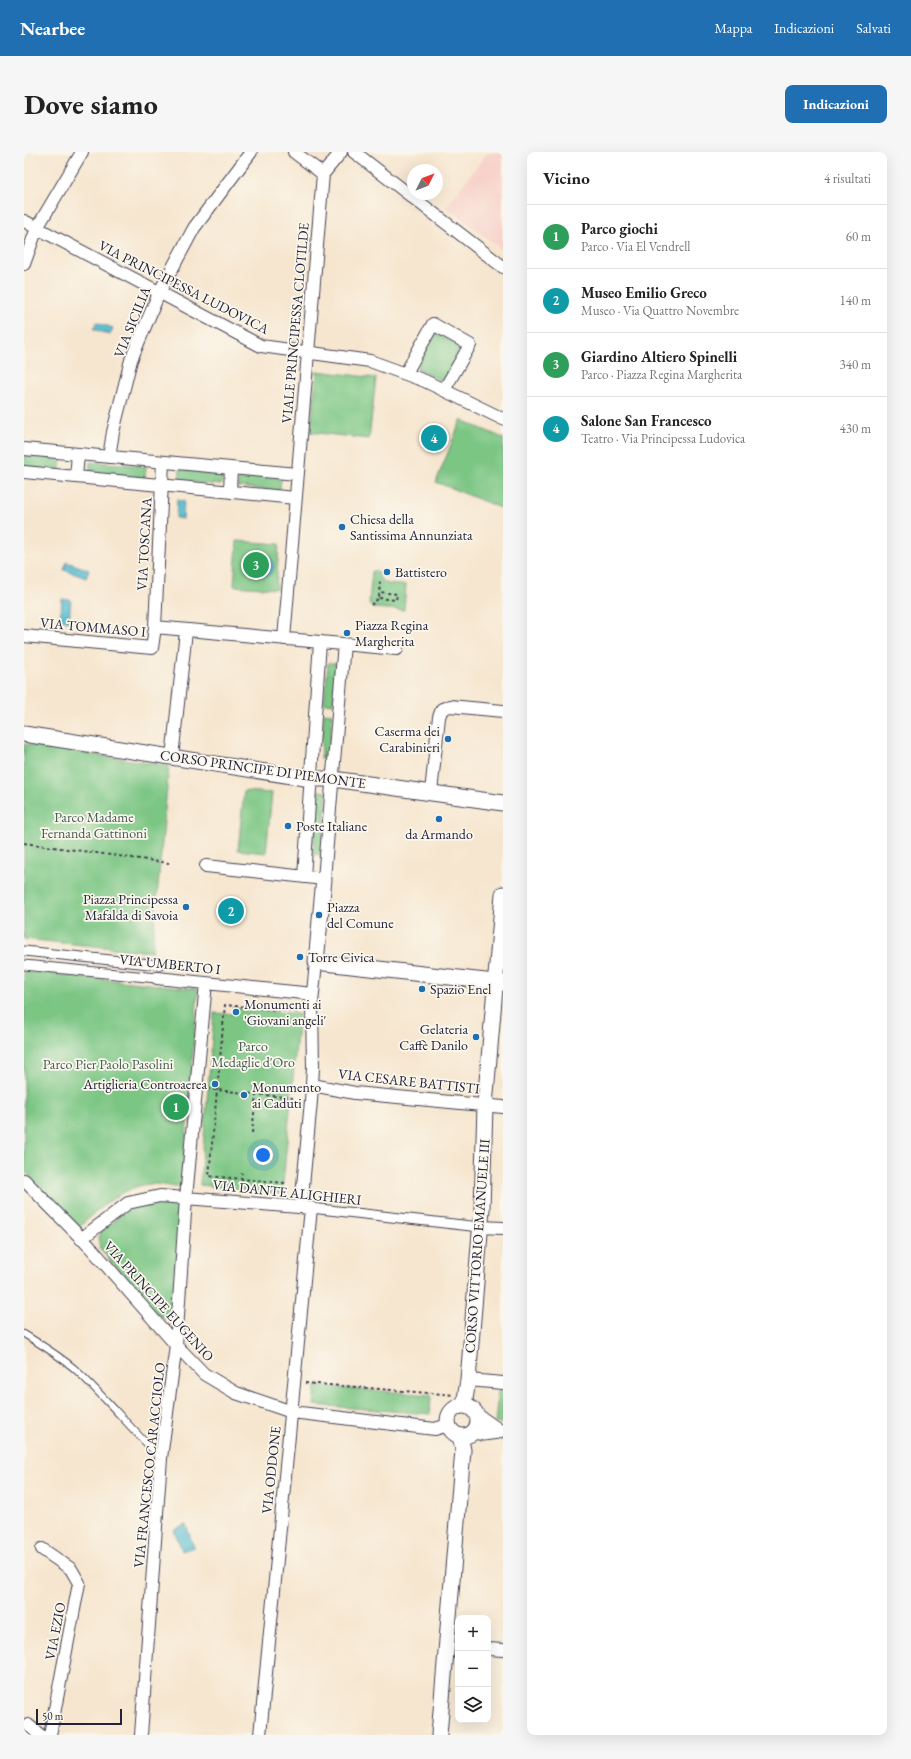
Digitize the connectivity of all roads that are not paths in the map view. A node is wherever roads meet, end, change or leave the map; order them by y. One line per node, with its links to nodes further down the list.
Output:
1 (82, 152): 8 (street)
2 (251, 152): 11 (street, VIA SICILIA)
3 (294, 152): 6 (street)
4 (341, 152): 6 (street)
5 (354, 152): 10 (street)
6 (323, 174): 12 (street, VIALE PRINCIPESSA CLOTILDE)
7 (24, 221): 8 (street, VIA PRINCIPESSA LUDOVICA)
8 (37, 228): 9 (street); 11 (street, VIA PRINCIPESSA LUDOVICA)
9 (24, 264)
10 (503, 267)
11 (159, 293): 12 (street, VIA PRINCIPESSA LUDOVICA); 18 (street, VIA SICILIA)
12 (308, 352): 13 (street, VIA PRINCIPESSA LUDOVICA); 22 (street, VIALE PRINCIPESSA CLOTILDE)
13 (406, 373): 14 (street, VIA PRINCIPESSA LUDOVICA); 14 (street)
14 (444, 390): 15 (street, VIA PRINCIPESSA LUDOVICA)
15 (503, 419)
16 (24, 449): 17 (street)
17 (78, 454): 18 (street); 23 (street)
18 (110, 457): 19 (street)
19 (163, 462): 20 (street); 24 (street, VIA TOSCANA)
20 (231, 468): 22 (street); 25 (street)
21 (24, 472): 23 (street)
22 (297, 474): 26 (street)
23 (76, 477): 24 (street)
24 (162, 485): 25 (street); 27 (street, VIA TOSCANA)
25 (230, 492): 26 (street)
26 (295, 498): 30 (street)
27 (155, 627): 28 (street, VIA TOMMASO I); 29 (street, VIA TOMMASO I)
28 (186, 631): 30 (street, VIA TOMMASO I); 38 (street)
29 (24, 636)
30 (284, 639): 31 (street)
31 (320, 642): 32 (street); 34 (street)
32 (344, 644): 33 (street); 35 (street)
33 (397, 649)
34 (316, 708): 35 (street); 39 (street)
35 (338, 710): 40 (street)
36 (503, 711): 41 (street)
37 (24, 734): 38 (street, CORSO PRINCIPE DI PIEMONTE)
38 (172, 757): 39 (street, CORSO PRINCIPE DI PIEMONTE)
39 (311, 778): 40 (street, CORSO PRINCIPE DI PIEMONTE); 44 (street)
40 (333, 779): 41 (street, CORSO PRINCIPE DI PIEMONTE); 45 (street)
41 (431, 792): 42 (street, CORSO PRINCIPE DI PIEMONTE)
42 (503, 803)
43 (206, 866): 44 (street)
44 (304, 877): 45 (street)
45 (324, 879): 48 (street)
46 (503, 894): 52 (street, CORSO VITTORIO EMANUELE III)
47 (24, 951): 50 (street, VIA UMBERTO I)
48 (316, 962): 52 (street); 54 (street)
49 (24, 965): 51 (street, VIA UMBERTO I)
50 (159, 965)
51 (157, 978): 53 (street, VIA UMBERTO I)
52 (499, 982): 56 (street, CORSO VITTORIO EMANUELE III)
53 (206, 983): 54 (street, VIA UMBERTO I); 59 (street, VIA FRANCESCO CARACCIOLO)
54 (313, 994): 55 (street, VIA ODDONE)
55 (312, 1085): 56 (street, VIA CESARE BATTISTI); 60 (street, VIA ODDONE)
56 (485, 1105): 57 (street, VIA CESARE BATTISTI); 61 (street, CORSO VITTORIO EMANUELE III)
57 (503, 1107)
58 (24, 1180): 63 (street, VIA PRINCIPE EUGENIO)
59 (186, 1198): 60 (street, VIA DANTE ALIGHIERI); 63 (street, VIA DANTE ALIGHIERI); 65 (street, VIA FRANCESCO CARACCIOLO)
60 (306, 1208): 61 (street, VIA DANTE ALIGHIERI); 69 (street, VIA ODDONE)
61 (480, 1227): 62 (street, VIA DANTE ALIGHIERI); 66 (street, CORSO VITTORIO EMANUELE III)
62 (503, 1228)
63 (81, 1239): 65 (street, VIA PRINCIPE EUGENIO)
64 (24, 1334): 74 (lane)
65 (176, 1346): 69 (street, VIA PRINCIPE EUGENIO); 74 (street, VIA FRANCESCO CARACCIOLO)
66 (468, 1380): 67 (street); 68 (street, CORSO VITTORIO EMANUELE III)
67 (503, 1383)
68 (465, 1401): 70 (street); 71 (street)
69 (292, 1412): 71 (street, VIA PRINCIPE EUGENIO); 83 (street, VIA ODDONE)
70 (476, 1424): 72 (street); 73 (street)
71 (448, 1425): 73 (street)
72 (501, 1431)
73 (460, 1436): 76 (street)
74 (162, 1458): 82 (street, VIA FRANCESCO CARACCIOLO)
75 (42, 1550): 81 (street, VIA EZIO)
76 (453, 1645): 84 (street)
77 (491, 1649): 78 (street)
78 (503, 1650)
79 (28, 1725): 80 (street)
80 (40, 1735)
81 (50, 1735)
82 (141, 1735)
83 (260, 1735)
84 (439, 1735)

